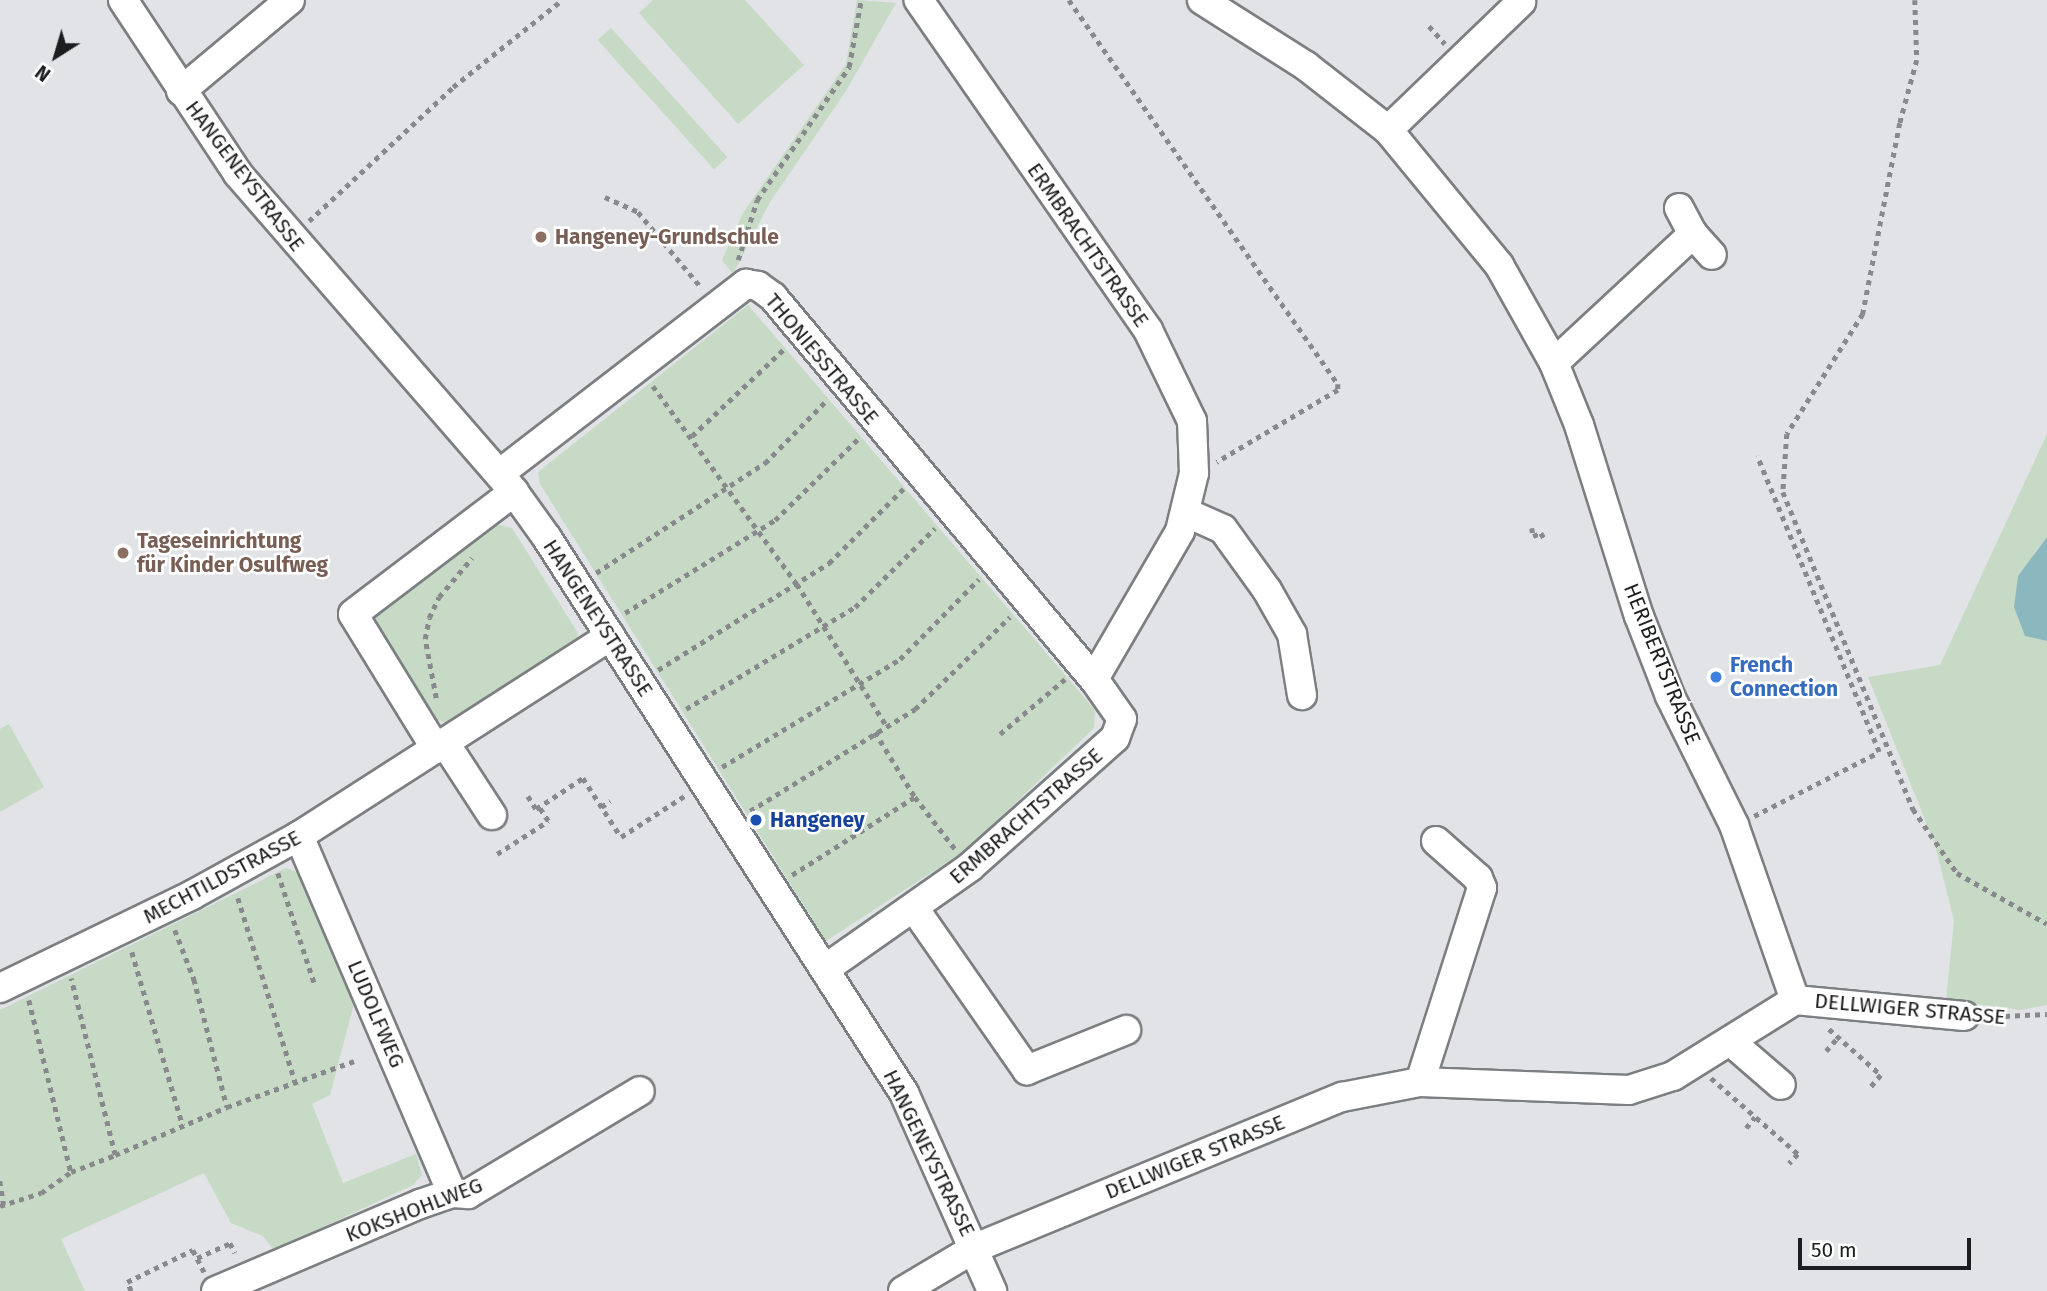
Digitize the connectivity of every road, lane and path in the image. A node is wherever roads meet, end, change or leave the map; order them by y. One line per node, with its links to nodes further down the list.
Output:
1 (124, 0): 10 (street, HANGENEYSTRASSE)
2 (290, 0): 10 (street)
3 (562, 0): 15 (path)
4 (861, 0): 17 (path)
5 (919, 0): 26 (street, ERMBRACHTSTRASSE)
6 (1069, 0): 26 (path)
7 (1202, 0): 11 (street, HERIBERTSTRASSE)
8 (1914, 0): 69 (path)
9 (1521, 2): 11 (street)
10 (181, 92): 15 (street, HANGENEYSTRASSE)
11 (1388, 131): 20 (street, HERIBERTSTRASSE)
12 (604, 197): 18 (path)
13 (1679, 208): 14 (street)
14 (1693, 234): 16 (street); 20 (street)
15 (290, 239): 28 (street, HANGENEYSTRASSE)
16 (1712, 256)
17 (746, 284): 18 (street, THONIESSTRASSE); 19 (street, THONIESSTRASSE)
18 (717, 306): 21 (street, THONIESSTRASSE)
19 (802, 331): 22 (street, THONIESSTRASSE); 24 (path)
20 (1554, 363): 59 (street, HERIBERTSTRASSE)
21 (638, 367): 24 (path); 28 (street, THONIESSTRASSE)
22 (844, 383): 23 (street, THONIESSTRASSE); 29 (path)
23 (876, 421): 27 (street, THONIESSTRASSE); 33 (path)
24 (692, 436): 29 (path)
25 (1757, 456): 59 (path)
26 (1194, 473): 31 (street, ERMBRACHTSTRASSE)
27 (919, 474): 30 (street, THONIESSTRASSE); 37 (path)
28 (507, 483): 38 (street, HANGENEYSTRASSE); 50 (street)
29 (729, 489): 33 (path); 38 (path)
30 (951, 512): 36 (street, THONIESSTRASSE); 40 (path)
31 (1186, 513): 42 (street, ERMBRACHTSTRASSE); 45 (street)
32 (1532, 528): 34 (path)
33 (759, 530): 37 (path); 41 (path)
34 (1544, 538)
35 (478, 550): 50 (path)
36 (994, 564): 39 (street, THONIESSTRASSE); 44 (path)
37 (797, 584): 40 (path); 43 (path)
38 (577, 585): 41 (street, HANGENEYSTRASSE)
39 (1026, 601): 42 (street, THONIESSTRASSE); 47 (path)
40 (825, 626): 44 (path); 46 (path)
41 (606, 631): 43 (street, HANGENEYSTRASSE); 50 (street, MECHTILDSTRASSE)
42 (1088, 672): 49 (path); 64 (street, ERMBRACHTSTRASSE)
43 (639, 682): 46 (street, HANGENEYSTRASSE)
44 (862, 682): 47 (path); 51 (path)
45 (1302, 695)
46 (665, 722): 51 (street, HANGENEYSTRASSE)
47 (886, 725): 48 (path)
48 (875, 732): 53 (path); 58 (path)
49 (1000, 734)
50 (440, 746): 57 (street); 60 (street, MECHTILDSTRASSE)
51 (695, 787): 56 (path); 58 (street, HANGENEYSTRASSE)
52 (528, 796): 55 (path)
53 (915, 797): 64 (path); 65 (path)
54 (610, 801): 56 (path)
55 (539, 807): 56 (path); 62 (path)
56 (601, 807)
57 (492, 816)
58 (731, 823): 65 (street, HANGENEYSTRASSE)
59 (1734, 825): 75 (street, HERIBERTSTRASSE)
60 (299, 836): 74 (street, MECHTILDSTRASSE); 97 (street, LUDOLFWEG)
61 (1436, 841): 85 (street)
62 (497, 854)
63 (275, 866): 73 (path)
64 (970, 867): 67 (street, ERMBRACHTSTRASSE)
65 (773, 887): 71 (street, HANGENEYSTRASSE)
66 (236, 888): 84 (path)
67 (915, 908): 71 (street, ERMBRACHTSTRASSE); 78 (street)
68 (172, 921): 89 (path)
69 (2047, 924)
70 (129, 942): 91 (path)
71 (825, 969): 99 (street, HANGENEYSTRASSE)
72 (68, 971): 93 (path)
73 (315, 985)
74 (13, 989): 95 (path)
75 (1795, 1000): 77 (street, DELLWIGER STRASSE); 79 (path); 80 (street, DELLWIGER STRASSE)
76 (2047, 1014): 77 (path, DELLWIGER STRASSE)
77 (1964, 1016)
78 (1126, 1030)
79 (1838, 1037): 81 (path); 87 (path)
80 (1730, 1041): 83 (street, DELLWIGER STRASSE); 86 (street)
81 (1826, 1051)
82 (354, 1061): 84 (path)
83 (1695, 1064): 85 (street, DELLWIGER STRASSE); 90 (path)
84 (295, 1081): 89 (path)
85 (1420, 1082): 99 (street, DELLWIGER STRASSE)
86 (1781, 1085)
87 (1870, 1088)
88 (640, 1091): 97 (street, KOKSHOHLWEG)
89 (227, 1107): 91 (path)
90 (1755, 1117): 92 (path); 94 (path)
91 (183, 1126): 93 (path)
92 (1746, 1128)
93 (115, 1154): 95 (path)
94 (1789, 1164)
95 (71, 1172): 98 (path)
96 (0, 1181): 98 (path)
97 (452, 1193): 102 (street, KOKSHOHLWEG)
98 (2, 1205)
99 (975, 1248): 104 (street, DELLWIGER STRASSE); 105 (street, HANGENEYSTRASSE)
100 (235, 1253): 101 (path)
101 (197, 1258): 102 (path); 103 (path)
102 (212, 1286)
103 (131, 1291)
104 (903, 1291)
105 (992, 1291)

